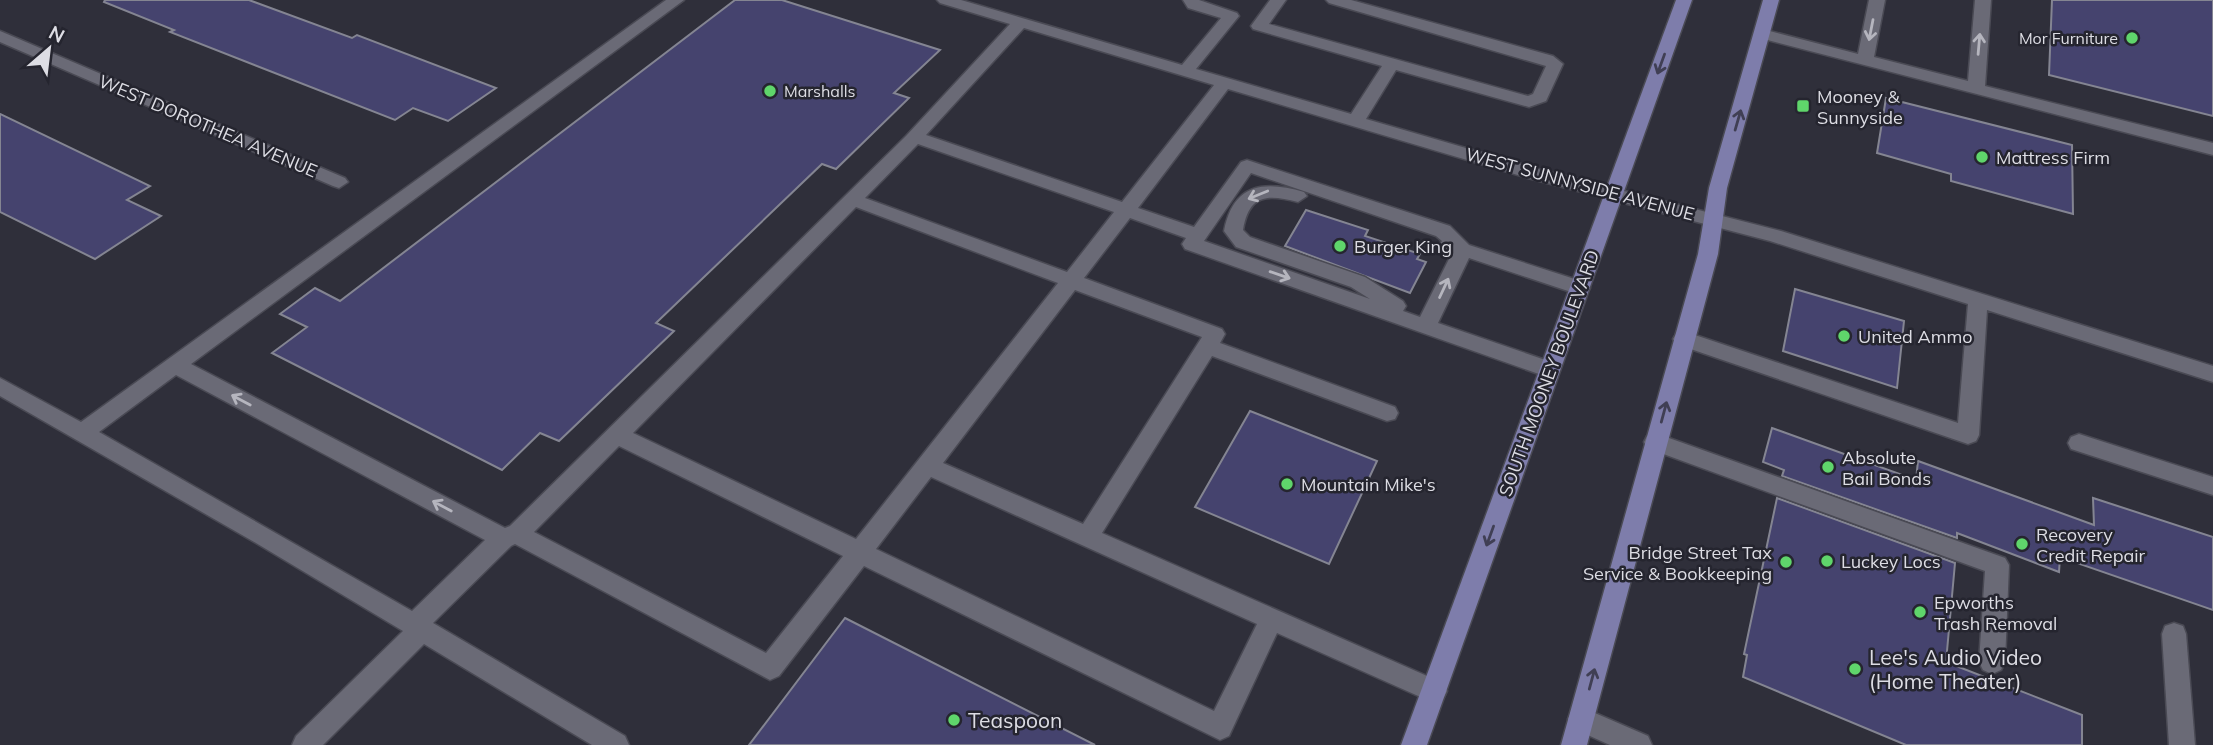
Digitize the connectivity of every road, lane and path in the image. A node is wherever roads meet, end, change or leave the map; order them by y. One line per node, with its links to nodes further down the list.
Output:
1 (676, 0): 36 (street)
2 (945, 0): 11 (street, WEST SUNNYSIDE AVENUE)
3 (1191, 0): 10 (street)
4 (1278, 0): 12 (street)
5 (1334, 0): 16 (street)
6 (1684, 0): 24 (main road, SOUTH MOONEY BOULEVARD, one-way to 24)
7 (1771, 0): 13 (main road)
8 (1877, 0): 15 (street, one-way to 15)
9 (1983, 0): 19 (street, one-way to 9)
10 (1231, 16): 12 (street); 17 (street)
11 (1020, 23): 17 (street, WEST SUNNYSIDE AVENUE); 21 (street)
12 (1259, 26): 16 (street)
13 (1762, 34): 15 (street); 27 (main road, one-way to 13)
14 (0, 36): 23 (street, WEST DOROTHEA AVENUE)
15 (1866, 60): 19 (street)
16 (1391, 64): 20 (street)
17 (1186, 71): 18 (street, WEST SUNNYSIDE AVENUE)
18 (1225, 82): 20 (street, WEST SUNNYSIDE AVENUE); 26 (street)
19 (1976, 89): 22 (street)
20 (1356, 121): 24 (street, WEST SUNNYSIDE AVENUE)
21 (914, 137): 25 (street); 26 (street)
22 (2213, 149)
23 (339, 182)
24 (1614, 195): 27 (street, WEST SUNNYSIDE AVENUE); 31 (main road, SOUTH MOONEY BOULEVARD)
25 (851, 199): 30 (street); 42 (street)
26 (1126, 211): 28 (street); 30 (street)
27 (1713, 220): 32 (street, WEST SUNNYSIDE AVENUE); 34 (main road)
28 (1198, 235): 29 (street); 33 (street, one-way to 33)
29 (1462, 250): 31 (street); 33 (street, one-way to 29); 33 (street, one-way to 33)
30 (1072, 281): 35 (street); 45 (street)
31 (1580, 288): 37 (main road, SOUTH MOONEY BOULEVARD)
32 (1978, 300): 34 (street); 38 (street, WEST SUNNYSIDE AVENUE)
33 (1426, 326): 37 (street)
34 (1684, 339): 43 (main road, one-way to 34)
35 (1207, 346): 40 (street); 48 (street)
36 (175, 365): 41 (street); 47 (street, one-way to 36)
37 (1550, 370): 54 (main road, SOUTH MOONEY BOULEVARD, one-way to 54)
38 (2213, 374)
39 (0, 386): 41 (street)
40 (1387, 413)
41 (82, 433): 51 (street)
42 (617, 435): 47 (street); 49 (street)
43 (1656, 442): 53 (street); 55 (main road, one-way to 43)
44 (2079, 443): 46 (street)
45 (928, 466): 48 (street); 49 (street)
46 (2213, 486)
47 (510, 536): 49 (street); 51 (street)
48 (1087, 537): 50 (street)
49 (860, 553): 50 (street)
50 (1272, 620): 54 (street)
51 (417, 628): 56 (street); 57 (street)
52 (2174, 634): 61 (street)
53 (1992, 662)
54 (1434, 691): 58 (main road, SOUTH MOONEY BOULEVARD)
55 (1581, 719): 59 (main road); 60 (street)
56 (305, 745)
57 (616, 745)
58 (1414, 745)
59 (1574, 745)
60 (1639, 745)
61 (2182, 745)

